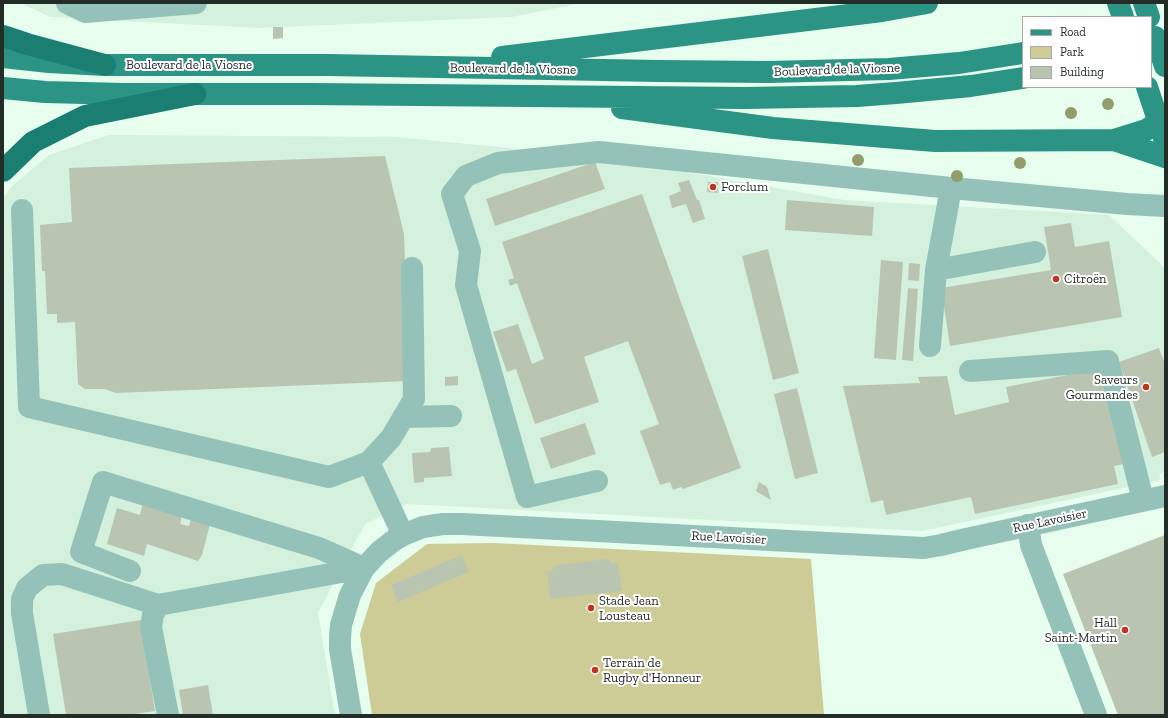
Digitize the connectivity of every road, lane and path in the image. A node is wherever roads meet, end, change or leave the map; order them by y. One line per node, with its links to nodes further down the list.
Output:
1 (67, 3): 2 (street)
2 (196, 3)
3 (927, 3): 20 (main road)
4 (1118, 3): 6 (main road)
5 (1144, 3): 7 (main road)
6 (1123, 16)
7 (1149, 16)
8 (1165, 17): 9 (main road)
9 (1152, 23)
10 (1152, 26): 19 (main road, bridge)
11 (3, 36): 18 (highway)
12 (1165, 42): 14 (main road)
13 (1165, 46): 15 (street)
14 (1152, 47)
15 (1152, 47)
16 (1022, 53): 20 (main road, Boulevard de la Viosne)
17 (3, 57): 18 (main road, Boulevard de la Viosne)
18 (105, 65): 20 (main road, Boulevard de la Viosne)
19 (1165, 66)
20 (421, 67)
21 (1022, 78): 24 (main road, Boulevard de la Viosne)
22 (3, 88): 23 (main road, Boulevard de la Viosne)
23 (195, 94): 24 (main road, Boulevard de la Viosne); 28 (highway)
24 (522, 96): 26 (main road)
25 (1158, 115): 26 (main road)
26 (1114, 140): 27 (main road)
27 (1165, 157)
28 (3, 171)
29 (951, 188): 31 (street); 36 (street); 42 (street)
30 (1165, 194): 31 (street)
31 (1126, 204): 32 (street)
32 (1165, 206)
33 (22, 210): 41 (street)
34 (1034, 252): 36 (street)
35 (412, 268): 40 (street)
36 (936, 270): 37 (street)
37 (930, 346)
38 (970, 371): 44 (street)
39 (451, 416): 40 (street)
40 (403, 417): 41 (street)
41 (369, 462): 46 (street)
42 (597, 481)
43 (1165, 496): 44 (street, Rue Lavoisier)
44 (1143, 500): 45 (street, Rue Lavoisier)
45 (1028, 525): 46 (street, Rue Lavoisier); 53 (street)
46 (403, 535): 47 (street, Rue Lavoisier)
47 (364, 568): 48 (street); 49 (street); 52 (street, Rue Lavoisier)
48 (130, 570)
49 (158, 605): 50 (street); 51 (street)
50 (39, 715)
51 (168, 715)
52 (351, 715)
53 (1096, 715)

